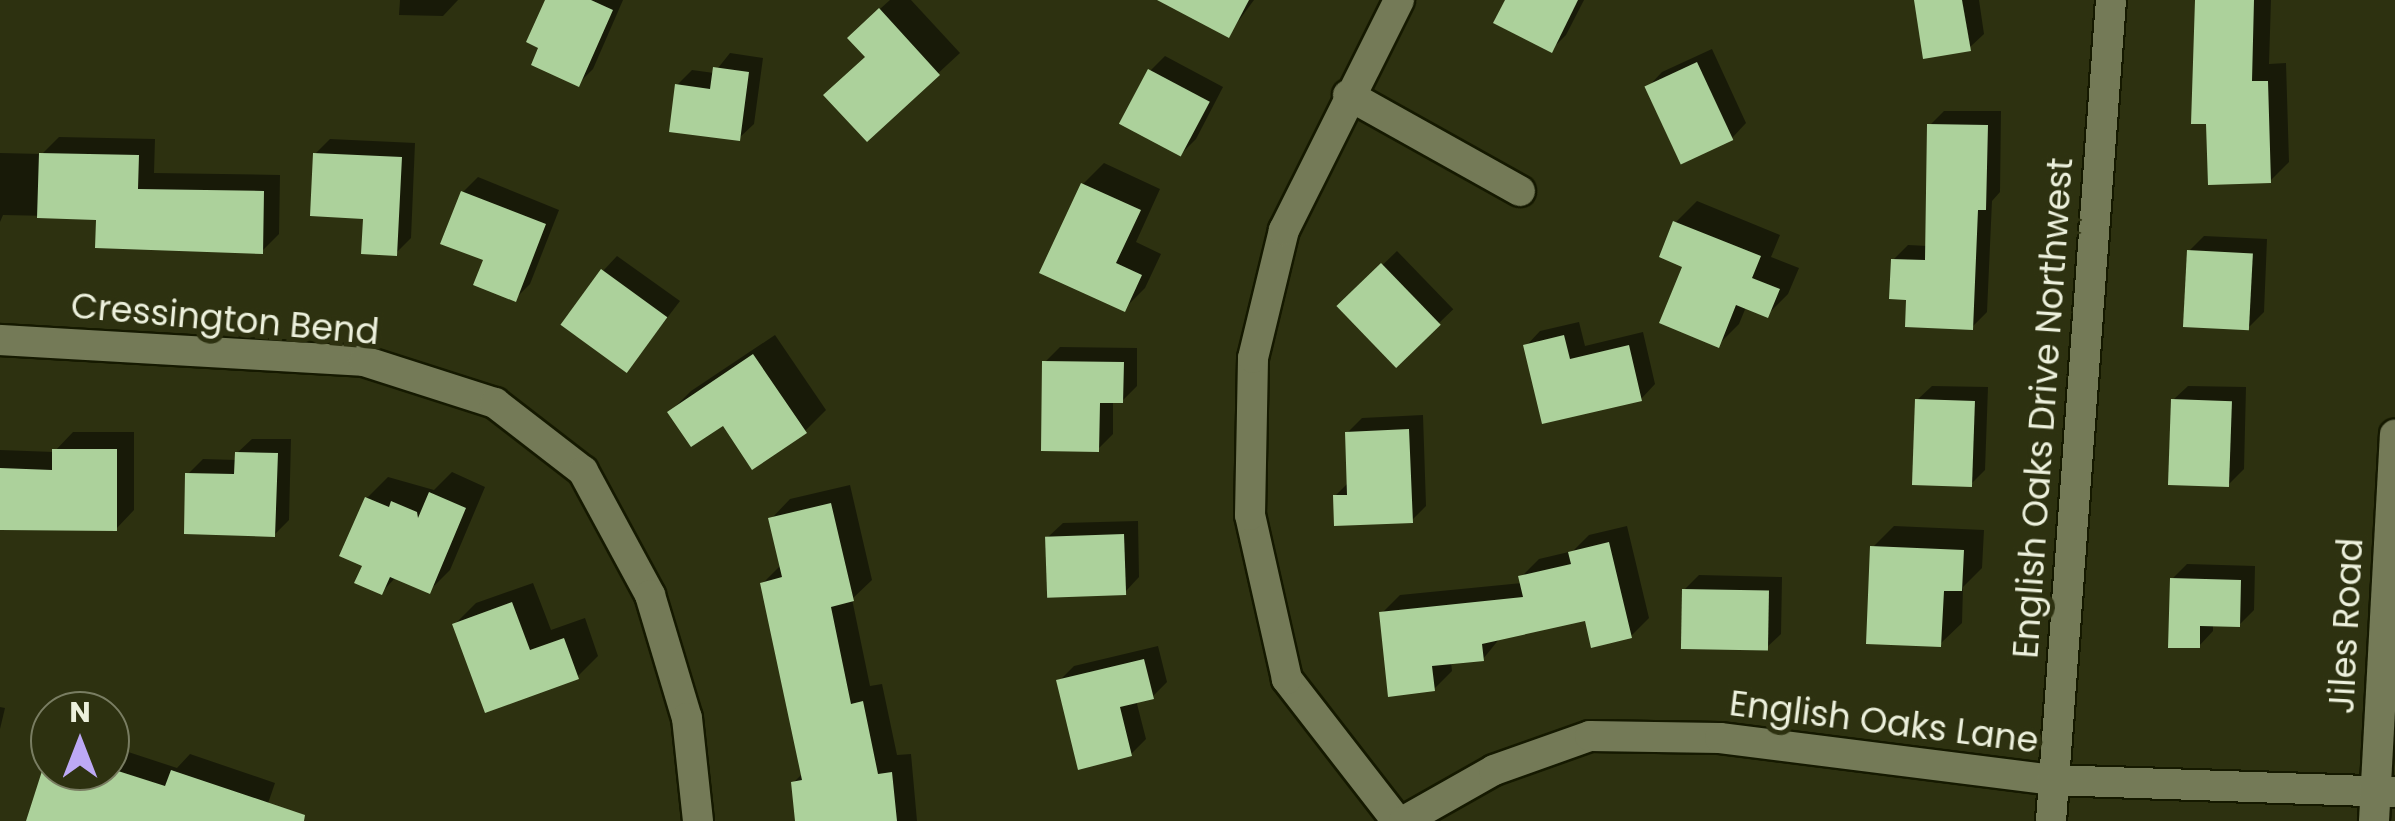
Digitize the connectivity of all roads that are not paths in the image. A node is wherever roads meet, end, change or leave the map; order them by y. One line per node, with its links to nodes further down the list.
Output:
1 (1400, 0): 3 (street)
2 (2111, 0): 7 (street, English Oaks Drive Northwest)
3 (1348, 95): 4 (street); 10 (street)
4 (1520, 190)
5 (0, 340): 9 (street, Cressington Bend)
6 (2395, 435): 8 (street, Jiles Road)
7 (2052, 780): 8 (street, English Oaks Lane); 10 (street, English Oaks Lane); 11 (street, English Oaks Drive Northwest)
8 (2385, 791): 12 (street, Jiles Road)
9 (698, 821)
10 (1400, 821)
11 (2052, 821)
12 (2374, 821)

